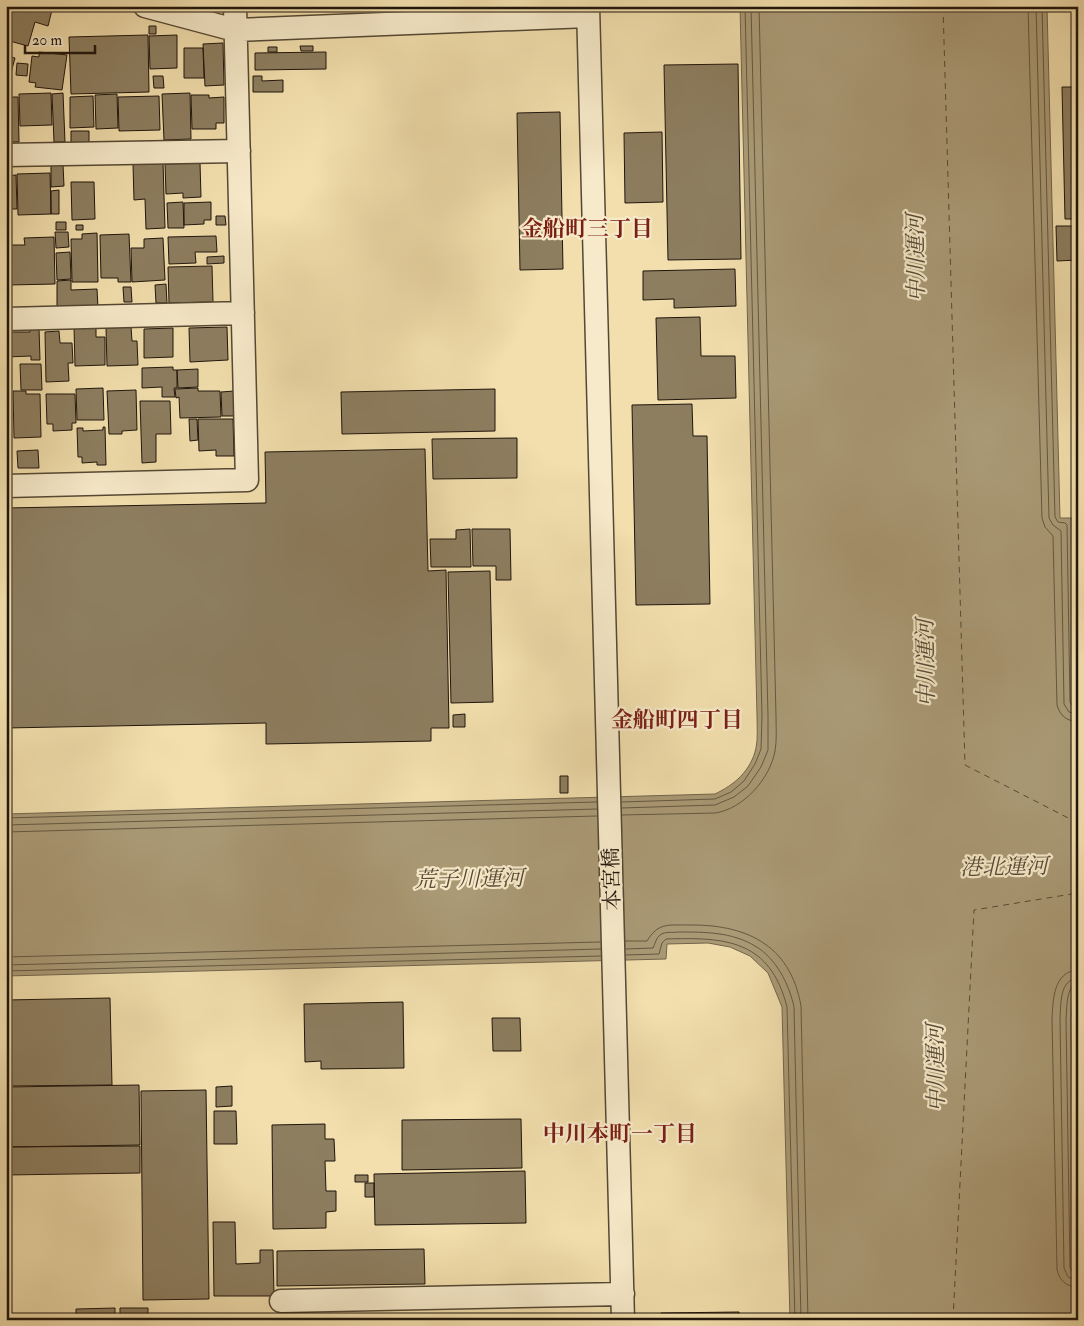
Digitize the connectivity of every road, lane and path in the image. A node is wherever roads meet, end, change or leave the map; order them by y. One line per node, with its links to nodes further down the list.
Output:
1 (145, 6): 5 (street)
2 (235, 6): 5 (street)
3 (588, 11): 4 (street); 11 (street, 本宮橋)
4 (339, 16): 5 (street)
5 (236, 30): 6 (street)
6 (239, 151): 7 (street); 8 (street)
7 (6, 155)
8 (243, 313): 9 (street); 10 (street)
9 (6, 318)
10 (6, 486)
11 (623, 1294): 12 (street); 13 (street, 本宮橋)
12 (281, 1301)
13 (623, 1320)

